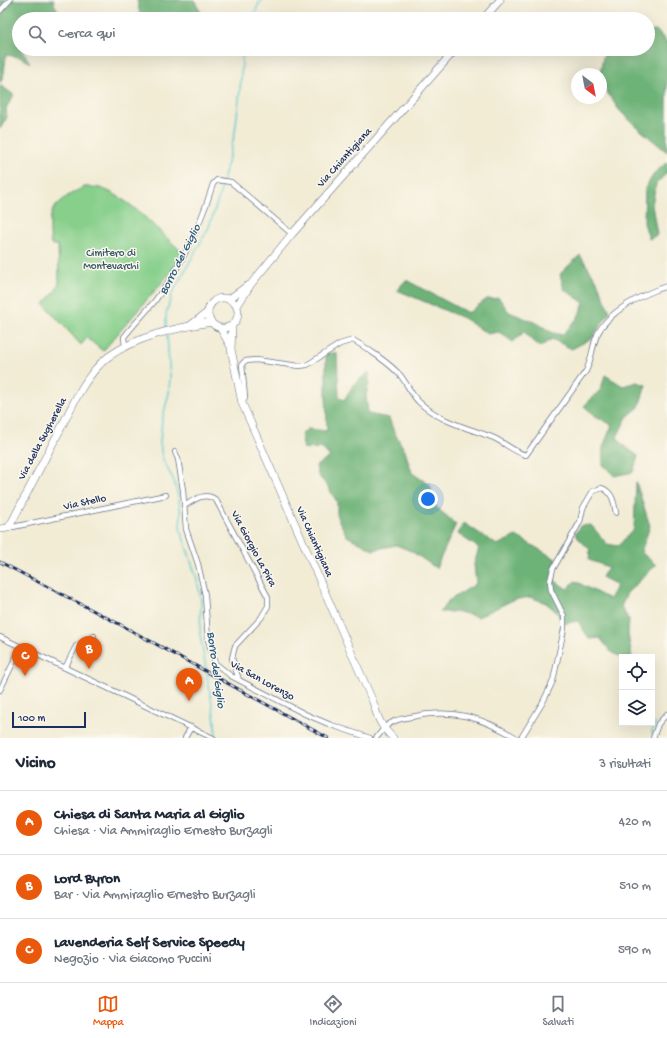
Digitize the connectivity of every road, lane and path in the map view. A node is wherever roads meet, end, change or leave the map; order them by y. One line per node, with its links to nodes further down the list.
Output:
1 (10, 0): 3 (street)
2 (500, 0): 4 (main road)
3 (0, 11)
4 (489, 12)
5 (450, 56): 6 (main road, Via Chiantigiana)
6 (292, 234): 7 (main road, Via Chiantigiana); 16 (street)
7 (251, 284): 9 (main road, Via Chiantigiana); 10 (main road, Via Chiantigiana)
8 (667, 286): 18 (street)
9 (229, 299): 10 (main road); 11 (main road, Via Chiantigiana)
10 (237, 306): 14 (main road, Via Chiantigiana)
11 (208, 312): 12 (main road); 13 (main road)
12 (210, 322): 13 (main road, Via della Sugherella); 15 (main road)
13 (190, 326): 16 (main road, Via della Sugherella)
14 (232, 326): 15 (main road); 17 (main road, Via Chiantigiana)
15 (220, 328): 17 (main road, Via Chiantigiana)
16 (125, 346): 23 (main road, Via della Sugherella)
17 (231, 349): 18 (main road, Via Chiantigiana)
18 (242, 403): 32 (main road, Via Chiantigiana)
19 (175, 452): 21 (street, Via San Lorenzo)
20 (166, 495): 23 (street, Via Stello)
21 (184, 506): 28 (street, Via San Lorenzo); 28 (street, Via Giorgio La Pira)
22 (616, 513): 40 (street)
23 (4, 528)
24 (94, 636): 27 (street)
25 (0, 637): 26 (street)
26 (21, 647): 27 (street); 29 (street)
27 (65, 668): 31 (street)
28 (239, 680): 36 (street, Via San Lorenzo)
29 (0, 690)
30 (667, 714): 41 (street)
31 (191, 727): 33 (street); 34 (street)
32 (384, 728): 37 (street); 38 (main road, Via Chiantigiana); 39 (street)
33 (205, 736): 35 (street)
34 (185, 738)
35 (213, 738)
36 (370, 738)
37 (376, 738)
38 (393, 738)
39 (517, 738)
40 (521, 738)
41 (653, 738)

